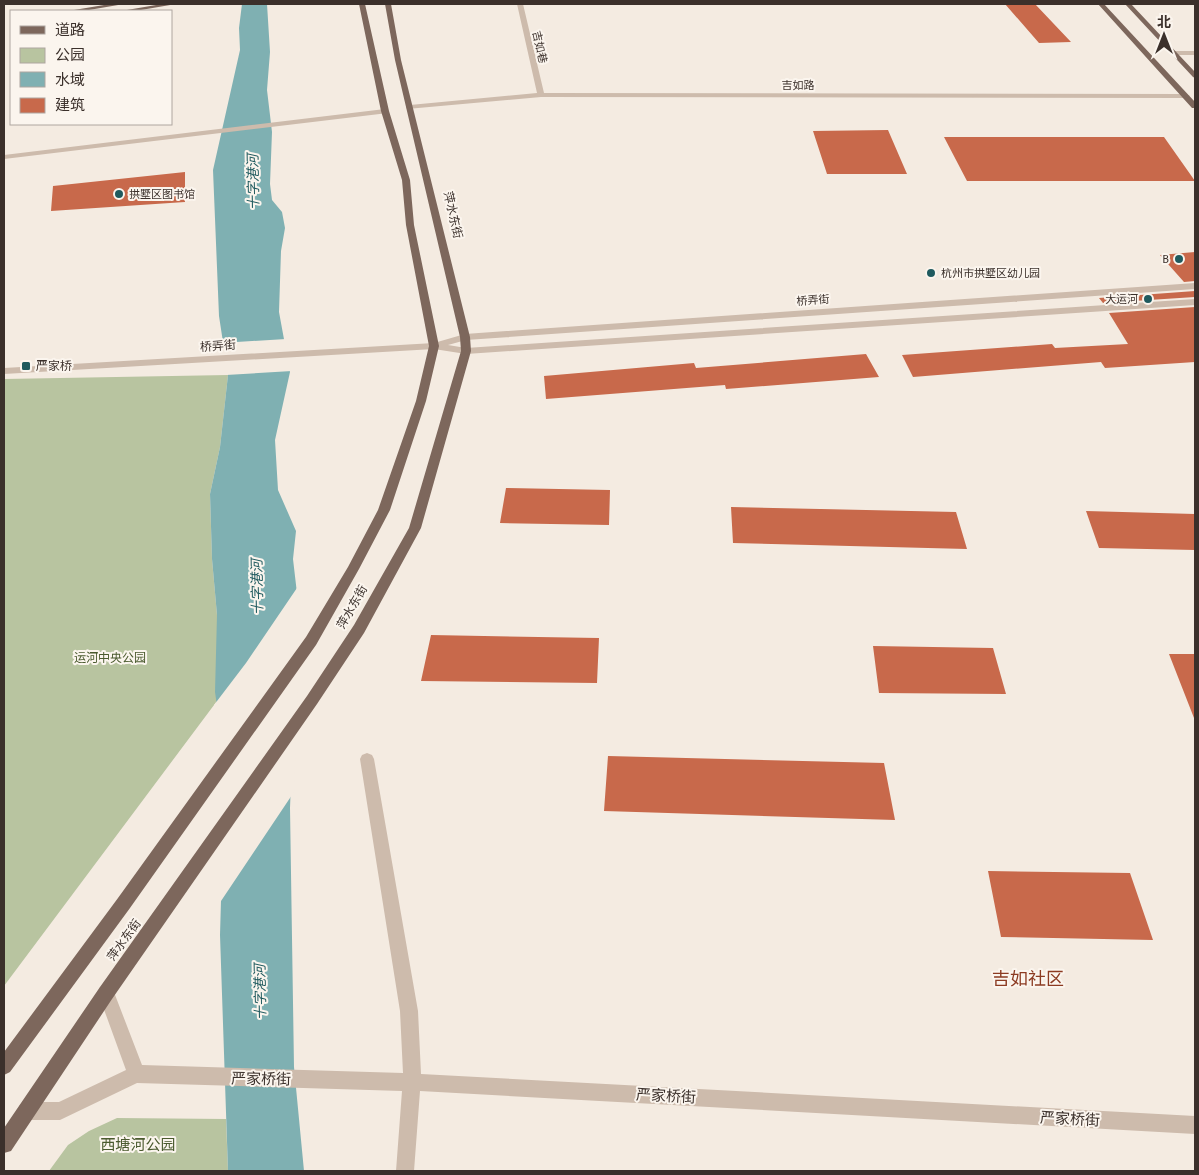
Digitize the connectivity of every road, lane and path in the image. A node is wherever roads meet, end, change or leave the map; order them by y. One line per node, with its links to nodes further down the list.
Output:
1 (121, 4): 8 (main road)
2 (173, 4): 9 (main road)
3 (362, 4): 17 (main road, 萍水东街)
4 (388, 4): 15 (main road, 萍水东街)
5 (520, 4): 13 (street, 吉如巷)
6 (1101, 4): 14 (main road)
7 (1128, 4): 10 (main road)
8 (79, 10)
9 (131, 10)
10 (1174, 53): 11 (street); 12 (main road)
11 (1195, 53)
12 (1195, 76)
13 (541, 95): 14 (street, 吉如路); 15 (street, 吉如路)
14 (1186, 96): 16 (main road)
15 (410, 106): 21 (main road, 萍水东街)
16 (1195, 106)
17 (385, 112): 18 (street); 22 (main road, 萍水东街)
18 (4, 157)
19 (1195, 286): 21 (street, 桥弄街)
20 (1195, 302): 23 (street, 桥弄街)
21 (465, 337): 22 (street, 桥弄街); 23 (main road, 萍水东街)
22 (434, 346): 23 (street, 桥弄街); 24 (street, 桥弄街); 27 (main road, 萍水东街)
23 (466, 351): 26 (main road, 萍水东街)
24 (4, 371)
25 (367, 758): 29 (street)
26 (106, 993): 28 (street); 30 (main road, 萍水东街)
27 (4, 1066)
28 (136, 1074): 29 (street, 严家桥街); 30 (street, 严家桥街)
29 (412, 1082): 31 (street, 严家桥街); 33 (street)
30 (26, 1111): 32 (main road, 萍水东街)
31 (1195, 1125)
32 (4, 1144)
33 (405, 1171)

